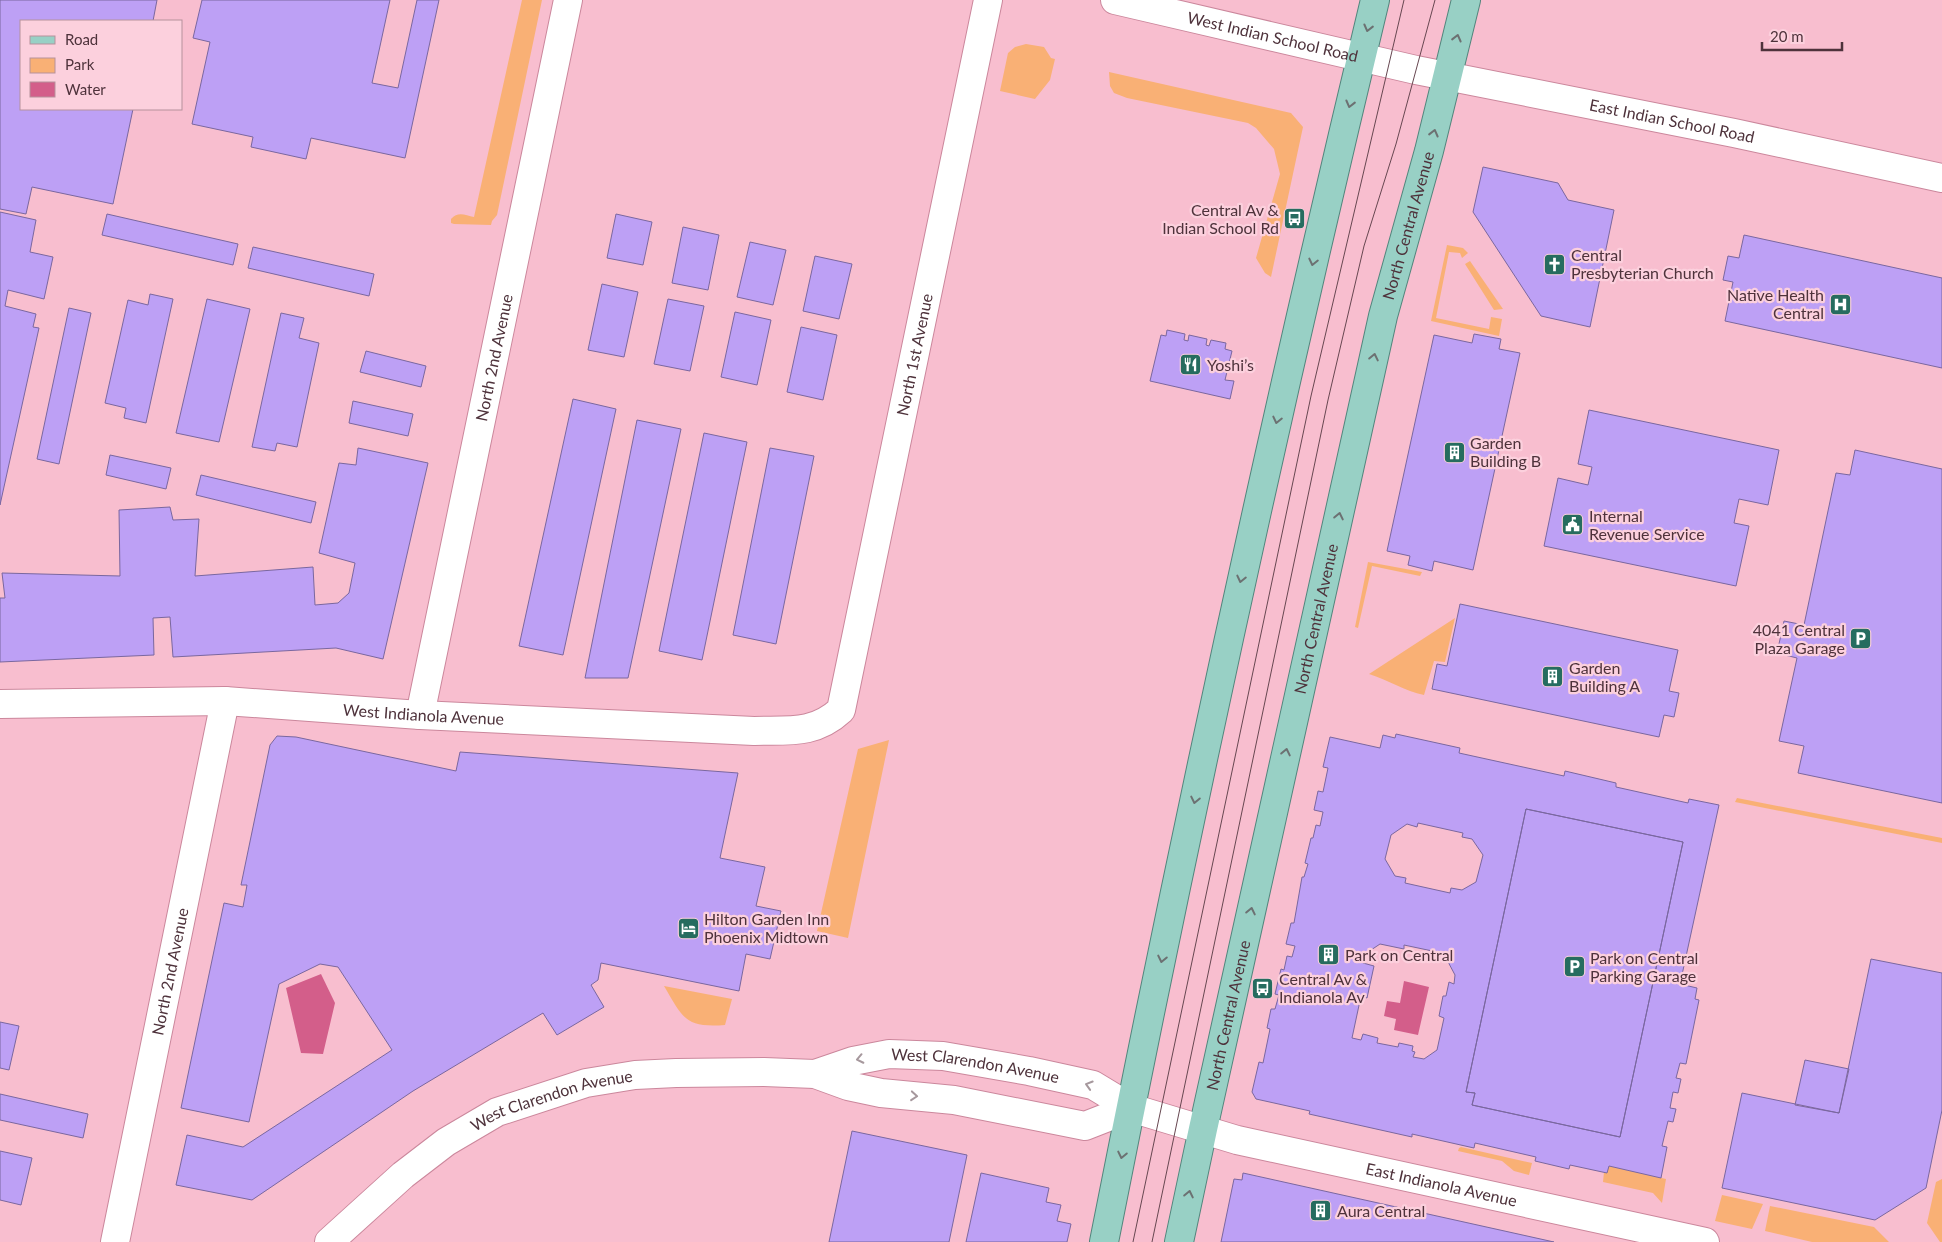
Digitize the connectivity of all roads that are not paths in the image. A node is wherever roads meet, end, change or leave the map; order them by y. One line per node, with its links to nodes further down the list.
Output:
1 (568, 0): 13 (street, North 2nd Avenue)
2 (988, 0): 12 (street, North 1st Avenue)
3 (1115, 0): 6 (street, West Indian School Road)
4 (1375, 0): 6 (main road, one-way to 6)
5 (1466, 0): 8 (main road, North Central Avenue, one-way to 5)
6 (1361, 56): 7 (street, West Indian School Road); 15 (main road, one-way to 15)
7 (1402, 67): 8 (street, East Indian School Road)
8 (1447, 77): 9 (street, East Indian School Road); 16 (main road, North Central Avenue, one-way to 8)
9 (1942, 178)
10 (225, 701): 11 (street, West Indianola Avenue); 13 (street, West Indianola Avenue); 17 (street, North 2nd Avenue)
11 (0, 704)
12 (841, 710): 13 (street, West Indianola Avenue)
13 (420, 715)
14 (815, 1074): 15 (street, West Clarendon Avenue, one-way to 15); 15 (street, West Clarendon Avenue, one-way to 14); 18 (street, West Clarendon Avenue)
15 (1131, 1108): 16 (street, West Clarendon Avenue); 19 (main road, one-way to 19)
16 (1190, 1126): 20 (main road, North Central Avenue, one-way to 16); 21 (street, East Indianola Avenue)
17 (115, 1242)
18 (329, 1242)
19 (1104, 1242)
20 (1179, 1242)
21 (1705, 1242)

